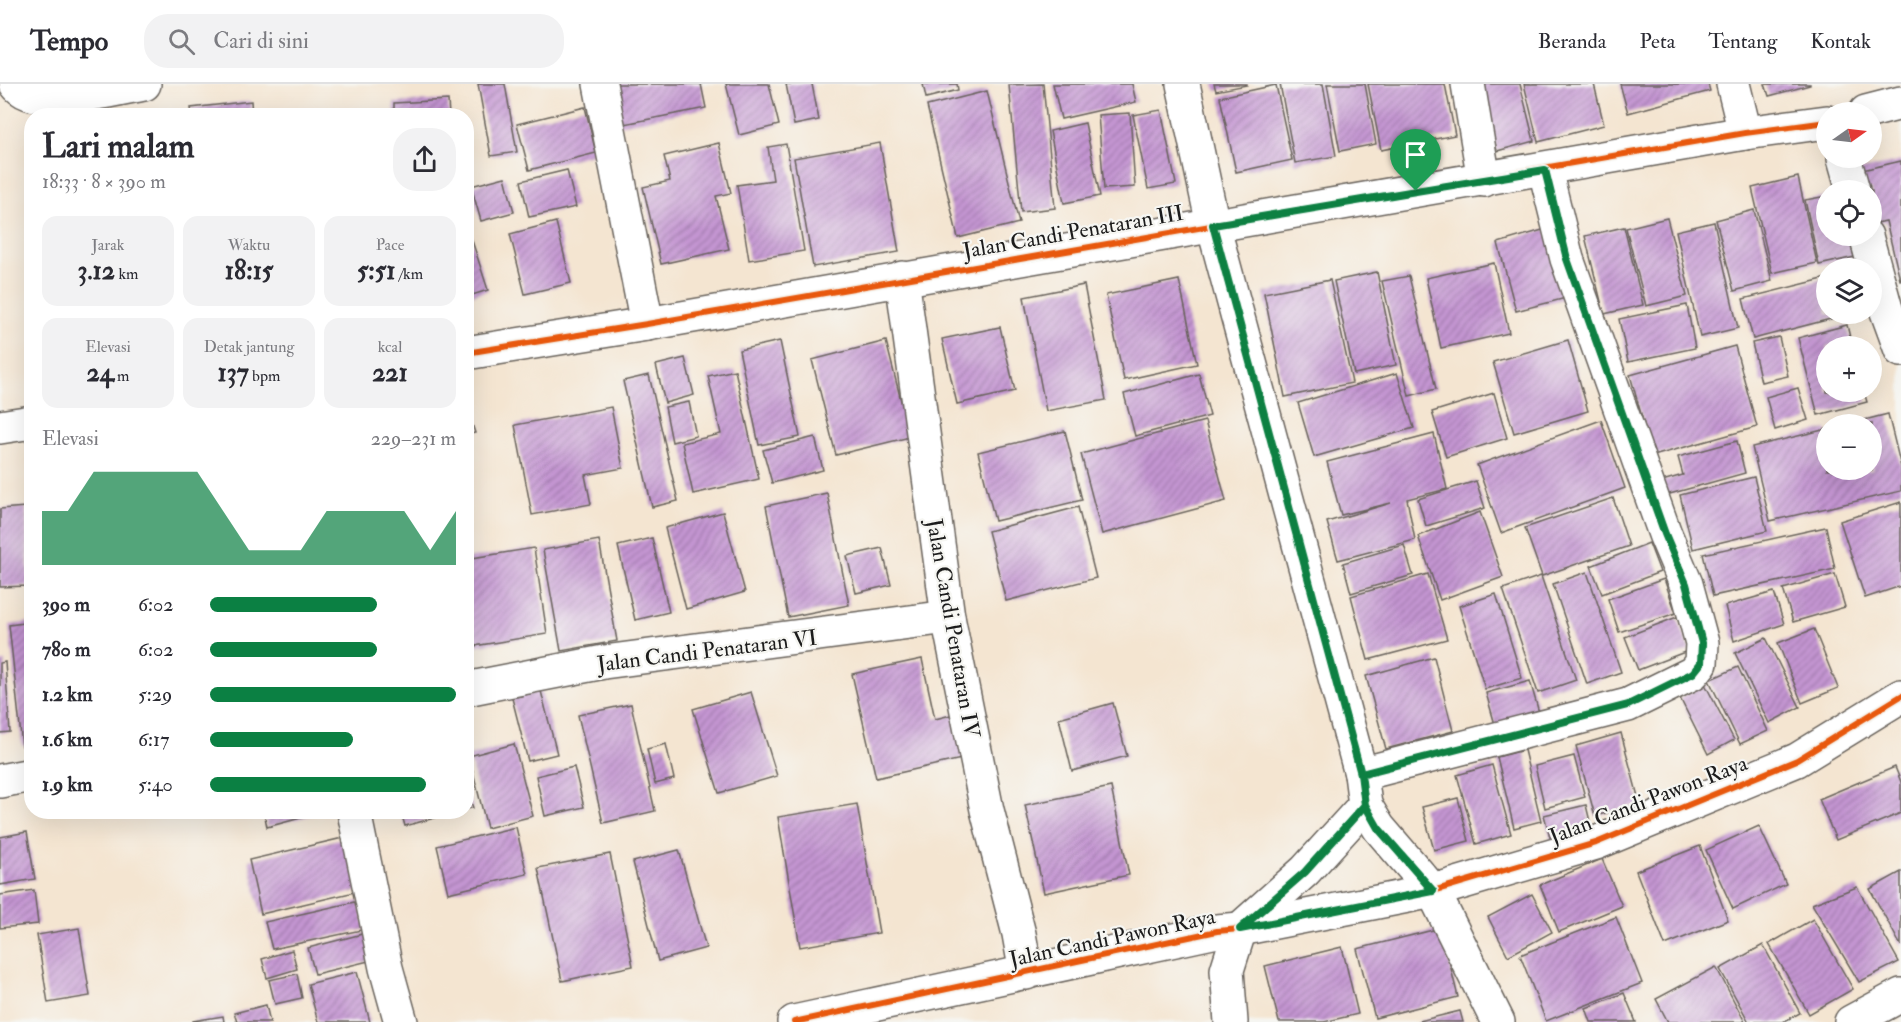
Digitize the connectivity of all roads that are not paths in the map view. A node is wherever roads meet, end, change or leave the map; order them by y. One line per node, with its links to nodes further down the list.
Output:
1 (144, 84): 6 (street)
2 (600, 84): 16 (street)
3 (1183, 84): 13 (street)
4 (1468, 84): 12 (street)
5 (1733, 84): 10 (street)
6 (20, 88)
7 (1901, 103): 8 (street)
8 (1882, 108)
9 (1816, 123): 10 (street, Jalan Candi Penataran III)
10 (1746, 133): 11 (street, Jalan Candi Penataran III)
11 (1545, 170): 12 (street, Jalan Candi Penataran III); 26 (street)
12 (1484, 180): 13 (street, Jalan Candi Penataran III)
13 (1213, 225): 15 (street, Jalan Candi Penataran III); 26 (street)
14 (1869, 246): 17 (street)
15 (902, 278): 16 (street, Jalan Candi Penataran III); 21 (street, Jalan Candi Penataran IV)
16 (647, 324): 18 (street, Jalan Candi Penataran III)
17 (1901, 350)
18 (474, 352)
19 (24, 423): 20 (street)
20 (0, 427)
21 (948, 617): 22 (street, Jalan Candi Penataran VI); 30 (street, Jalan Candi Penataran IV)
22 (474, 687)
23 (1901, 696): 28 (street, Jalan Candi Pawon Raya)
24 (24, 776): 25 (street)
25 (0, 781)
26 (1363, 789): 28 (street); 29 (street)
27 (355, 819): 32 (street)
28 (1433, 891): 29 (street, Jalan Candi Pawon Raya); 35 (street)
29 (1240, 929): 30 (street, Jalan Candi Pawon Raya); 34 (street)
30 (1026, 973): 33 (street, Jalan Candi Pawon Raya)
31 (1901, 995): 36 (street)
32 (401, 1022)
33 (794, 1022)
34 (1232, 1022)
35 (1498, 1022)
36 (1851, 1022)

